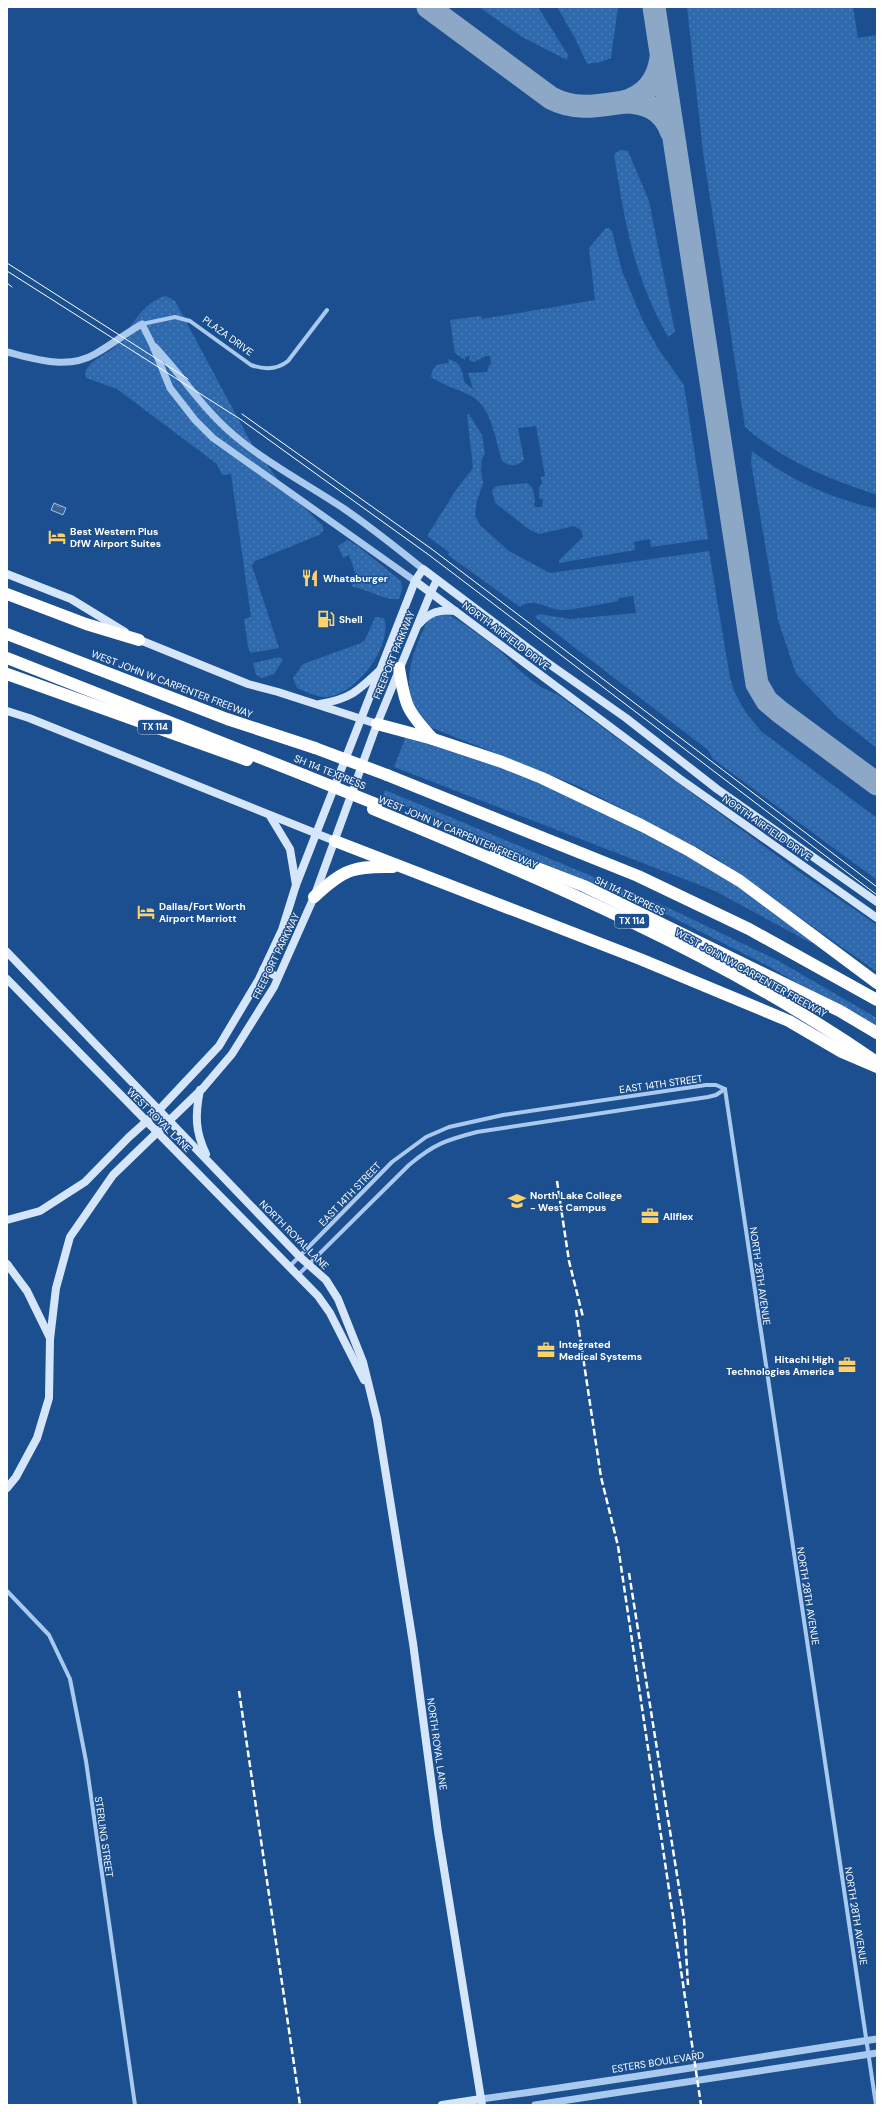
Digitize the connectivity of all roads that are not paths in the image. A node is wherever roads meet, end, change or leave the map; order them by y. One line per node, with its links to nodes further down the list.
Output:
1 (327, 310): 2 (street, PLAZA DRIVE)
2 (142, 324): 3 (street, NORTH AIRFIELD DRIVE); 4 (street, PLAZA DRIVE)
3 (152, 344): 5 (street, NORTH AIRFIELD DRIVE); 8 (street, NORTH AIRFIELD DRIVE)
4 (7, 352)
5 (423, 569): 7 (main road, NORTH AIRFIELD DRIVE); 8 (main road, FREEPORT PARKWAY)
6 (7, 574): 14 (main road)
7 (437, 580): 9 (main road, FREEPORT PARKWAY); 32 (main road, NORTH AIRFIELD DRIVE)
8 (415, 582): 9 (main road, NORTH AIRFIELD DRIVE); 17 (main road, FREEPORT PARKWAY)
9 (431, 592): 11 (main road, NORTH AIRFIELD DRIVE); 12 (main road, FREEPORT PARKWAY)
10 (7, 594): 14 (highway)
11 (456, 611): 12 (main road); 33 (main road, NORTH AIRFIELD DRIVE)
12 (416, 627): 16 (main road, FREEPORT PARKWAY)
13 (7, 634): 39 (highway, WEST JOHN W CARPENTER FREEWAY, bridge)
14 (138, 640): 19 (main road)
15 (7, 658): 24 (highway, SH 114 TEXPRESS)
16 (400, 668): 22 (main road, FREEPORT PARKWAY); 23 (highway)
17 (382, 669): 19 (main road); 21 (main road, FREEPORT PARKWAY)
18 (7, 674): 24 (highway, WEST JOHN W CARPENTER FREEWAY / TX 114)
19 (318, 705): 21 (main road)
20 (7, 711): 26 (main road)
21 (362, 720): 22 (main road); 27 (main road, FREEPORT PARKWAY)
22 (377, 724): 23 (highway); 28 (main road, FREEPORT PARKWAY)
23 (433, 739): 38 (highway)
24 (303, 778): 25 (highway, WEST JOHN W CARPENTER FREEWAY / TX 114)
25 (375, 806): 40 (highway, SH 114 TEXPRESS); 41 (highway, WEST JOHN W CARPENTER FREEWAY / TX 114)
26 (270, 816): 27 (main road); 30 (main road)
27 (316, 834): 28 (main road); 30 (main road, FREEPORT PARKWAY)
28 (335, 841): 29 (highway); 31 (main road, FREEPORT PARKWAY)
29 (404, 867): 31 (highway); 42 (highway)
30 (296, 885): 35 (main road, FREEPORT PARKWAY)
31 (314, 897): 36 (main road, FREEPORT PARKWAY)
32 (877, 902)
33 (877, 918)
34 (7, 952): 45 (main road, WEST ROYAL LANE)
35 (263, 970): 36 (main road); 45 (main road, FREEPORT PARKWAY)
36 (278, 977): 44 (main road, FREEPORT PARKWAY)
37 (7, 979): 47 (main road, WEST ROYAL LANE)
38 (877, 983)
39 (877, 1000)
40 (877, 1033)
41 (877, 1062)
42 (877, 1067)
43 (725, 1089): 51 (street, EAST 14TH STREET); 53 (street, EAST 14TH STREET); 61 (street, NORTH 28TH AVENUE)
44 (200, 1090): 46 (main road, FREEPORT PARKWAY); 49 (main road)
45 (158, 1111): 46 (main road, WEST ROYAL LANE); 47 (main road, FREEPORT PARKWAY)
46 (169, 1121): 48 (main road, FREEPORT PARKWAY); 49 (main road, NORTH ROYAL LANE)
47 (147, 1123): 48 (main road, WEST ROYAL LANE); 50 (main road, FREEPORT PARKWAY)
48 (156, 1133): 54 (main road, WEST ROYAL LANE); 56 (main road, FREEPORT PARKWAY)
49 (208, 1161): 51 (main road, NORTH ROYAL LANE)
50 (7, 1220)
51 (300, 1257): 53 (main road, NORTH ROYAL LANE); 54 (street, EAST 14TH STREET)
52 (7, 1264): 56 (main road)
53 (308, 1265): 55 (street, EAST 14TH STREET); 57 (main road, NORTH ROYAL LANE)
54 (290, 1267): 55 (main road, WEST ROYAL LANE)
55 (298, 1275): 57 (main road, NORTH ROYAL LANE)
56 (50, 1339): 58 (main road, FREEPORT PARKWAY)
57 (368, 1386): 66 (main road, NORTH ROYAL LANE)
58 (7, 1488)
59 (7, 1592): 67 (street, STERLING STREET)
60 (877, 2039): 61 (street, ESTERS BOULEVARD)
61 (867, 2041): 63 (street, NORTH 28TH AVENUE); 64 (street, ESTERS BOULEVARD)
62 (877, 2053): 63 (street)
63 (868, 2054): 65 (street); 70 (street, NORTH 28TH AVENUE)
64 (627, 2078): 65 (street); 66 (street, ESTERS BOULEVARD)
65 (629, 2091): 69 (street)
66 (482, 2102): 68 (main road, ESTERS BOULEVARD)
67 (135, 2105)
68 (442, 2105)
69 (535, 2105)
70 (876, 2105)

